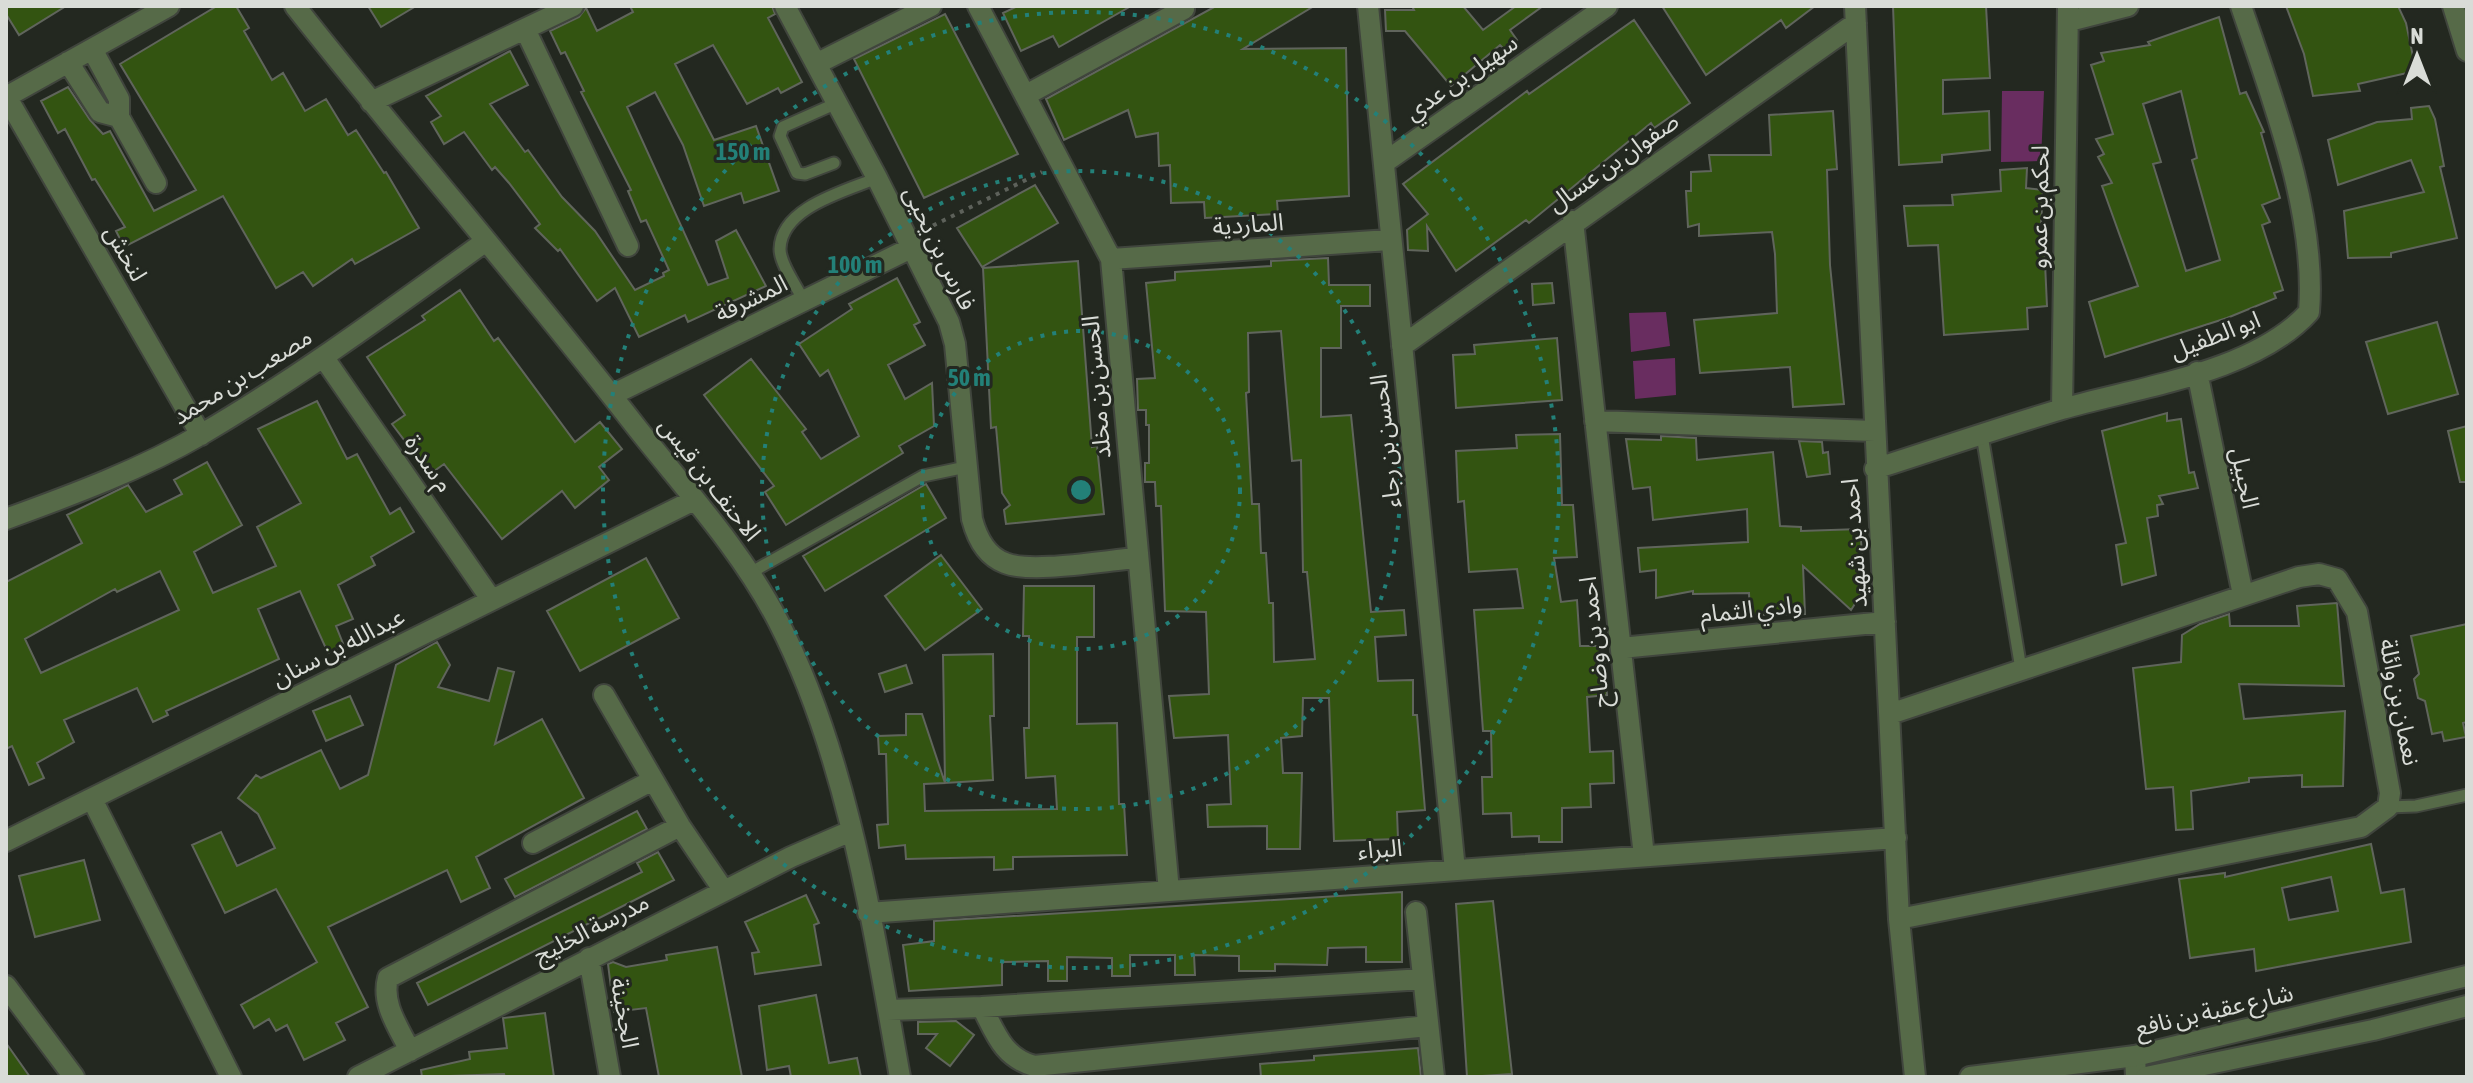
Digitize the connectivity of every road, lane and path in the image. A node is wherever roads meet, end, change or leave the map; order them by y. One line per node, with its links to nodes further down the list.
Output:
1 (169, 6): 16 (street)
2 (295, 6): 22 (street, الاحنف بن قيس)
3 (573, 6): 15 (street)
4 (785, 6): 19 (street, فارس بن يحيى)
5 (931, 6): 19 (street)
6 (978, 6): 20 (street, الحسن بن مخلد)
7 (1368, 6): 26 (street, الحسن بن رجاء)
8 (1607, 6): 26 (street, سهيل بن عدي)
9 (2128, 6): 14 (street)
10 (2241, 6): 39 (street, ابو الطفيل)
11 (2453, 6): 17 (street)
12 (1184, 9): 20 (street)
13 (1856, 14): 30 (street, صفوان بن عسال); 43 (street, احمد بن شهيد)
14 (2068, 14): 41 (street, لحكم بن عمرو)
15 (525, 29): 22 (street); 34 (street)
16 (92, 49): 18 (street); 24 (street)
17 (2467, 51)
18 (68, 62): 21 (street); 24 (street)
19 (816, 64): 23 (street, فارس بن يحيى)
20 (1026, 95): 25 (street, الحسن بن مخلد)
21 (6, 97): 44 (street, لنخش)
22 (371, 102): 32 (street, الاحنف بن قيس)
23 (837, 103): 27 (lane); 28 (street, فارس بن يحيى)
24 (119, 117): 29 (street)
25 (1061, 162): 33 (path); 35 (street, الحسن بن مخلد)
26 (1385, 162): 31 (street, الحسن بن رجاء)
27 (834, 163)
28 (877, 178): 33 (street, فارس بن يحيى); 36 (lane)
29 (156, 183)
30 (1573, 221): 37 (street, صفوان بن عسال); 42 (street, احمد بن وضاح)
31 (1389, 240): 35 (street, الماردية); 37 (street, الحسن بن رجاء)
32 (486, 241): 38 (street, مصعب بن محمد); 40 (street, الاحنف بن قيس)
33 (910, 242): 36 (street, المشرفة); 46 (street, فارس بن يحيى)
34 (628, 246)
35 (1111, 259): 50 (street, الحسن بن مخلد)
36 (804, 301): 40 (street, المشرفة)
37 (1402, 346): 69 (street, الحسن بن رجاء)
38 (324, 358): 44 (street, مصعب بن محمد); 53 (street, م سدرة)
39 (2197, 372): 41 (street, ابو الطفيل); 52 (street, الجبيل)
40 (612, 395): 48 (street, الاحنف بن قيس)
41 (2062, 409): 45 (street, ابو الطفيل)
42 (1595, 421): 43 (street); 55 (street, احمد بن وضاح)
43 (1874, 431): 47 (street, احمد بن شهيد)
44 (201, 435): 49 (street, مصعب بن محمد)
45 (1982, 435): 47 (street, ابو الطفيل); 56 (lane)
46 (966, 467): 50 (street, فارس بن يحيى); 51 (lane)
47 (1875, 469): 54 (street, احمد بن شهيد)
48 (694, 500): 51 (street, الاحنف بن قيس); 53 (street, عبدالله بن سنان)
49 (6, 519)
50 (1138, 558): 71 (street, الحسن بن مخلد)
51 (750, 573): 64 (street, الاحنف بن قيس)
52 (2243, 595): 56 (street, نعمان بن وائلة); 62 (street, نعمان بن وائلة)
53 (491, 599): 61 (street, عبدالله بن سنان)
54 (1885, 622): 55 (street, وادي الثمام); 58 (street, احمد بن شهيد)
55 (1621, 648): 68 (street, احمد بن وضاح)
56 (2021, 669): 58 (street, نعمان بن وائلة)
57 (604, 695): 59 (street)
58 (1890, 714): 65 (street, احمد بن شهيد)
59 (653, 780): 63 (street); 67 (street)
60 (2467, 795): 62 (lane)
61 (92, 799): 66 (street, عبدالله بن سنان); 86 (street)
62 (2388, 807): 74 (street)
63 (680, 826): 70 (street); 83 (street)
64 (851, 831): 70 (street, مدرسة الخليج); 73 (street, الاحنف بن قيس)
65 (1896, 838): 68 (street, البراء); 74 (street, احمد بن شهيد)
66 (6, 841)
67 (533, 843)
68 (1644, 856): 69 (street, البراء)
69 (1455, 870): 71 (street, البراء)
70 (724, 891): 75 (street, مدرسة الخليج)
71 (1169, 891): 73 (street, البراء)
72 (1416, 912): 77 (street)
73 (868, 913): 81 (street, الاحنف بن قيس)
74 (1899, 919): 91 (street, احمد بن شهيد)
75 (589, 958): 83 (street, مدرسة الخليج); 88 (street, الجخينة)
76 (2467, 976): 84 (street, شارع عقبة بن نافع)
77 (1423, 979): 80 (street); 82 (street)
78 (6, 986): 85 (street)
79 (2467, 1006): 93 (street, شارع عقبة بن نافع)
80 (982, 1007): 81 (street); 82 (street)
81 (888, 1010): 89 (street, الاحنف بن قيس)
82 (1428, 1026): 90 (street)
83 (410, 1051): 87 (street, مدرسة الخليج)
84 (2135, 1067): 92 (street, شارع عقبة بن نافع)
85 (74, 1077)
86 (231, 1077)
87 (358, 1077)
88 (610, 1077)
89 (900, 1077)
90 (1434, 1077)
91 (1915, 1077)
92 (1970, 1077)
93 (2146, 1077)

